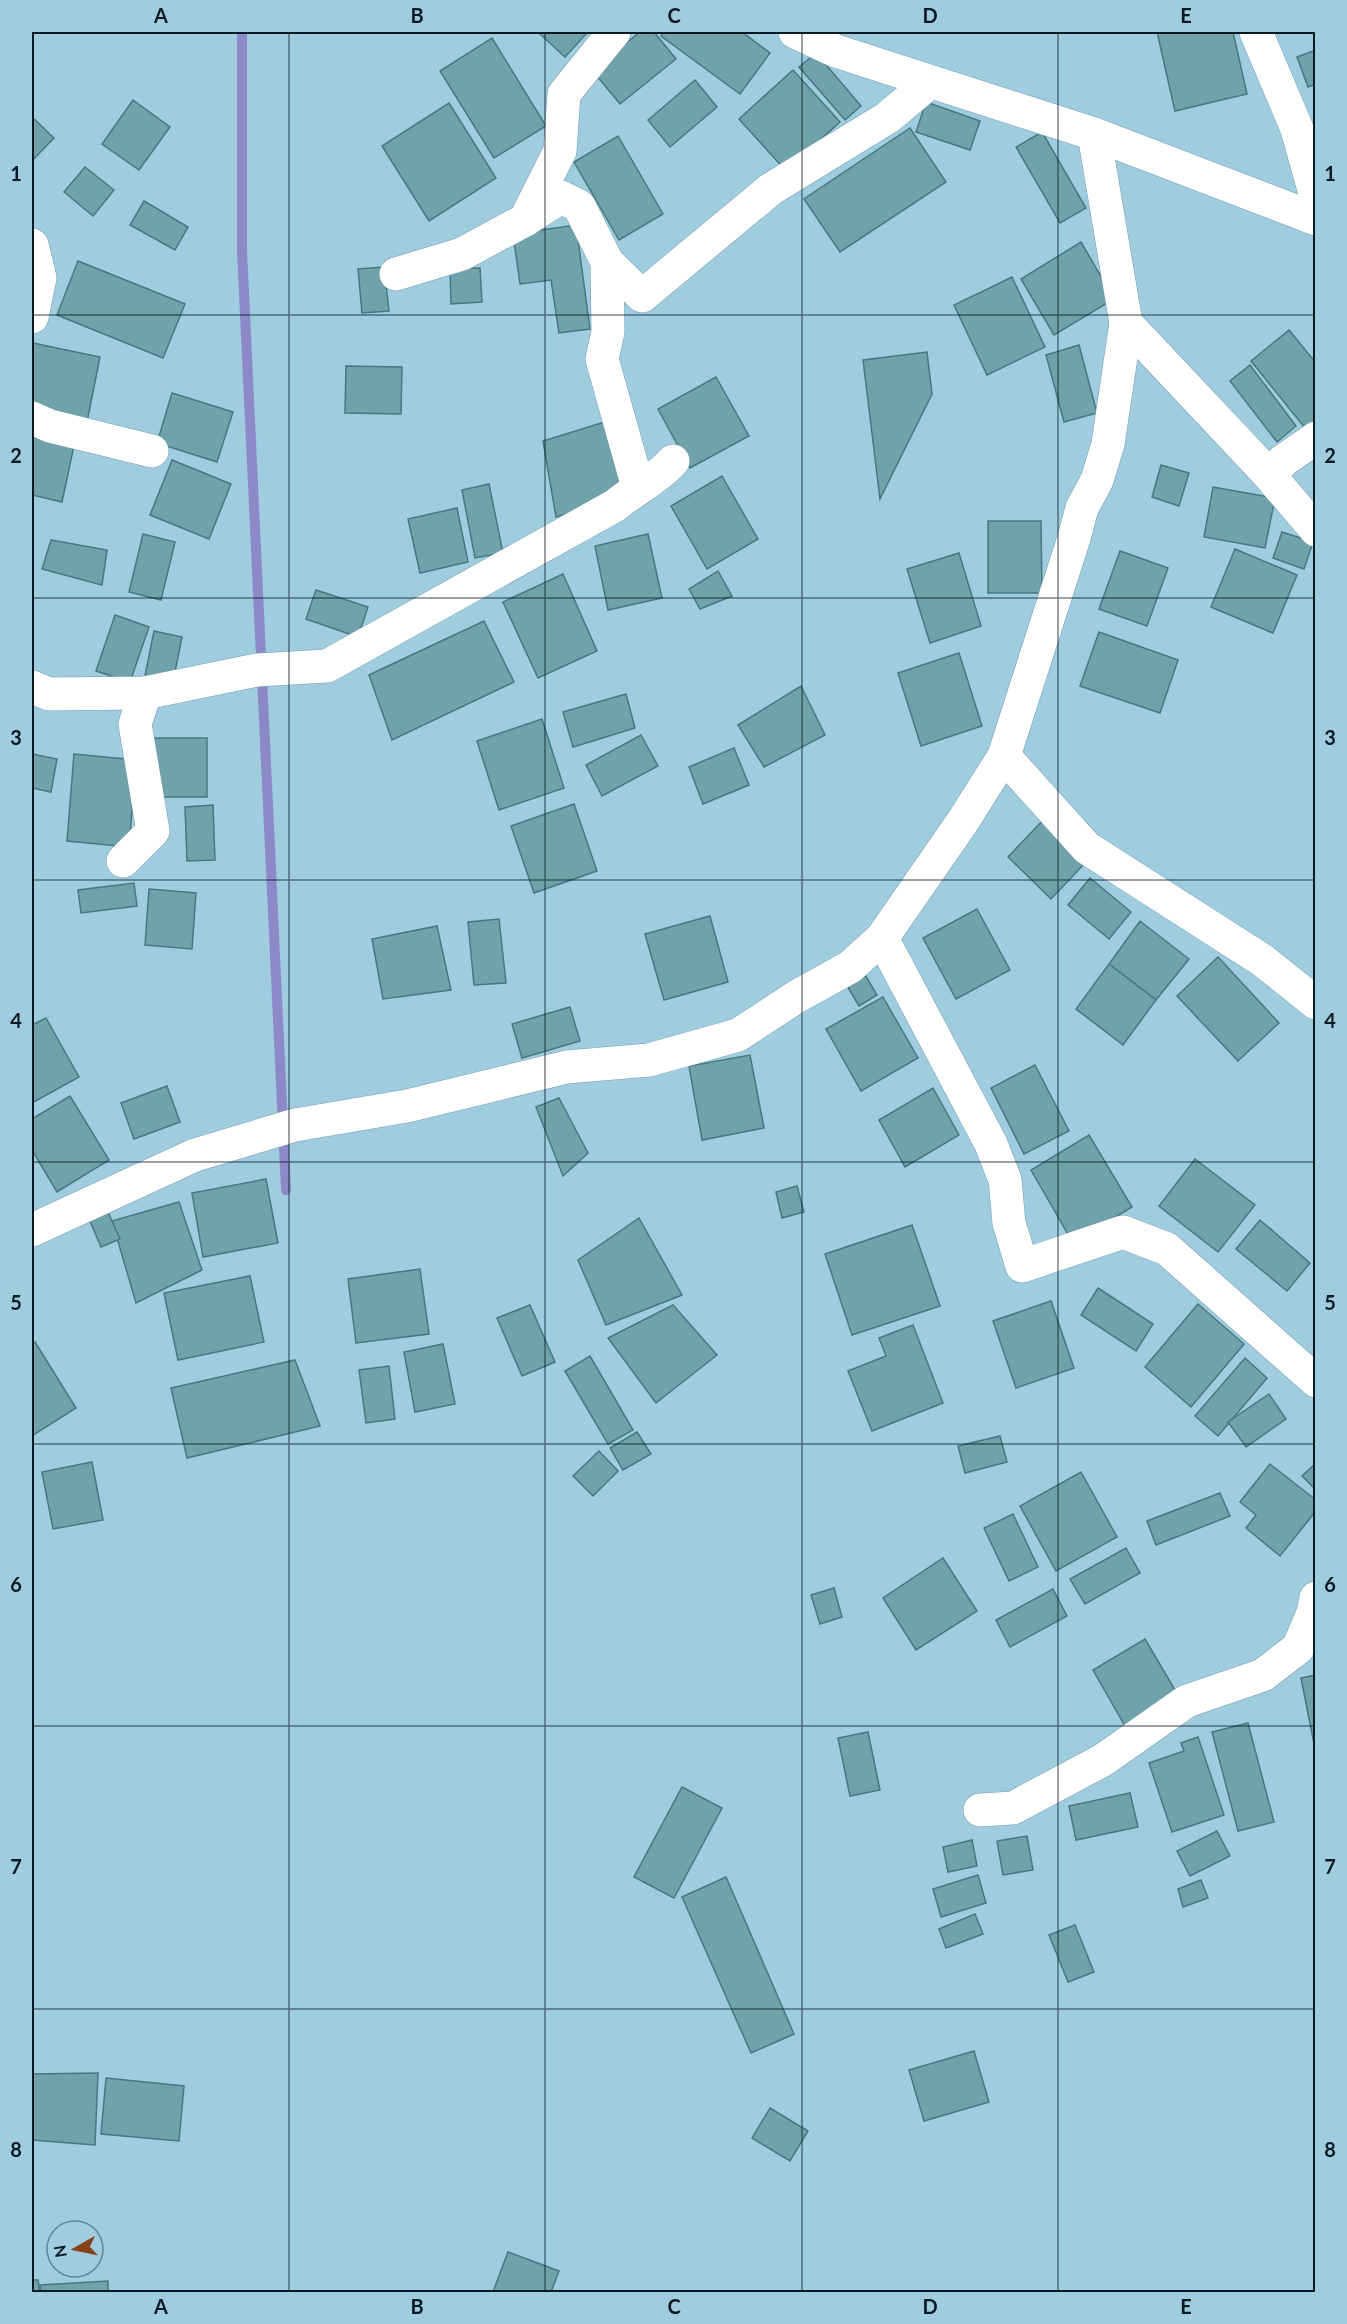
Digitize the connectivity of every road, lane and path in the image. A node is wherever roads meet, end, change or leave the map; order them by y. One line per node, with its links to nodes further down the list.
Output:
1 (614, 32): 9 (street)
2 (795, 32): 4 (street)
3 (1256, 32): 7 (street)
4 (839, 41): 5 (street)
5 (930, 82): 6 (street); 11 (street)
6 (1094, 134): 8 (street); 14 (street)
7 (1316, 197)
8 (1316, 219)
9 (525, 220): 11 (street); 12 (street)
10 (32, 245): 13 (street)
11 (607, 262): 20 (street)
12 (396, 274)
13 (32, 317)
14 (1126, 324): 19 (street); 24 (street)
15 (32, 418): 17 (street)
16 (1316, 438): 19 (street)
17 (152, 451)
18 (673, 461): 20 (street)
19 (1269, 476): 21 (street)
20 (638, 487): 23 (street)
21 (1316, 530)
22 (32, 687): 23 (street)
23 (145, 693): 25 (street)
24 (1004, 756): 26 (street); 27 (street)
25 (123, 861)
26 (882, 938): 28 (street); 29 (street)
27 (1316, 1003)
28 (32, 1230)
29 (1316, 1381)
30 (1316, 1598): 31 (street)
31 (980, 1810)

